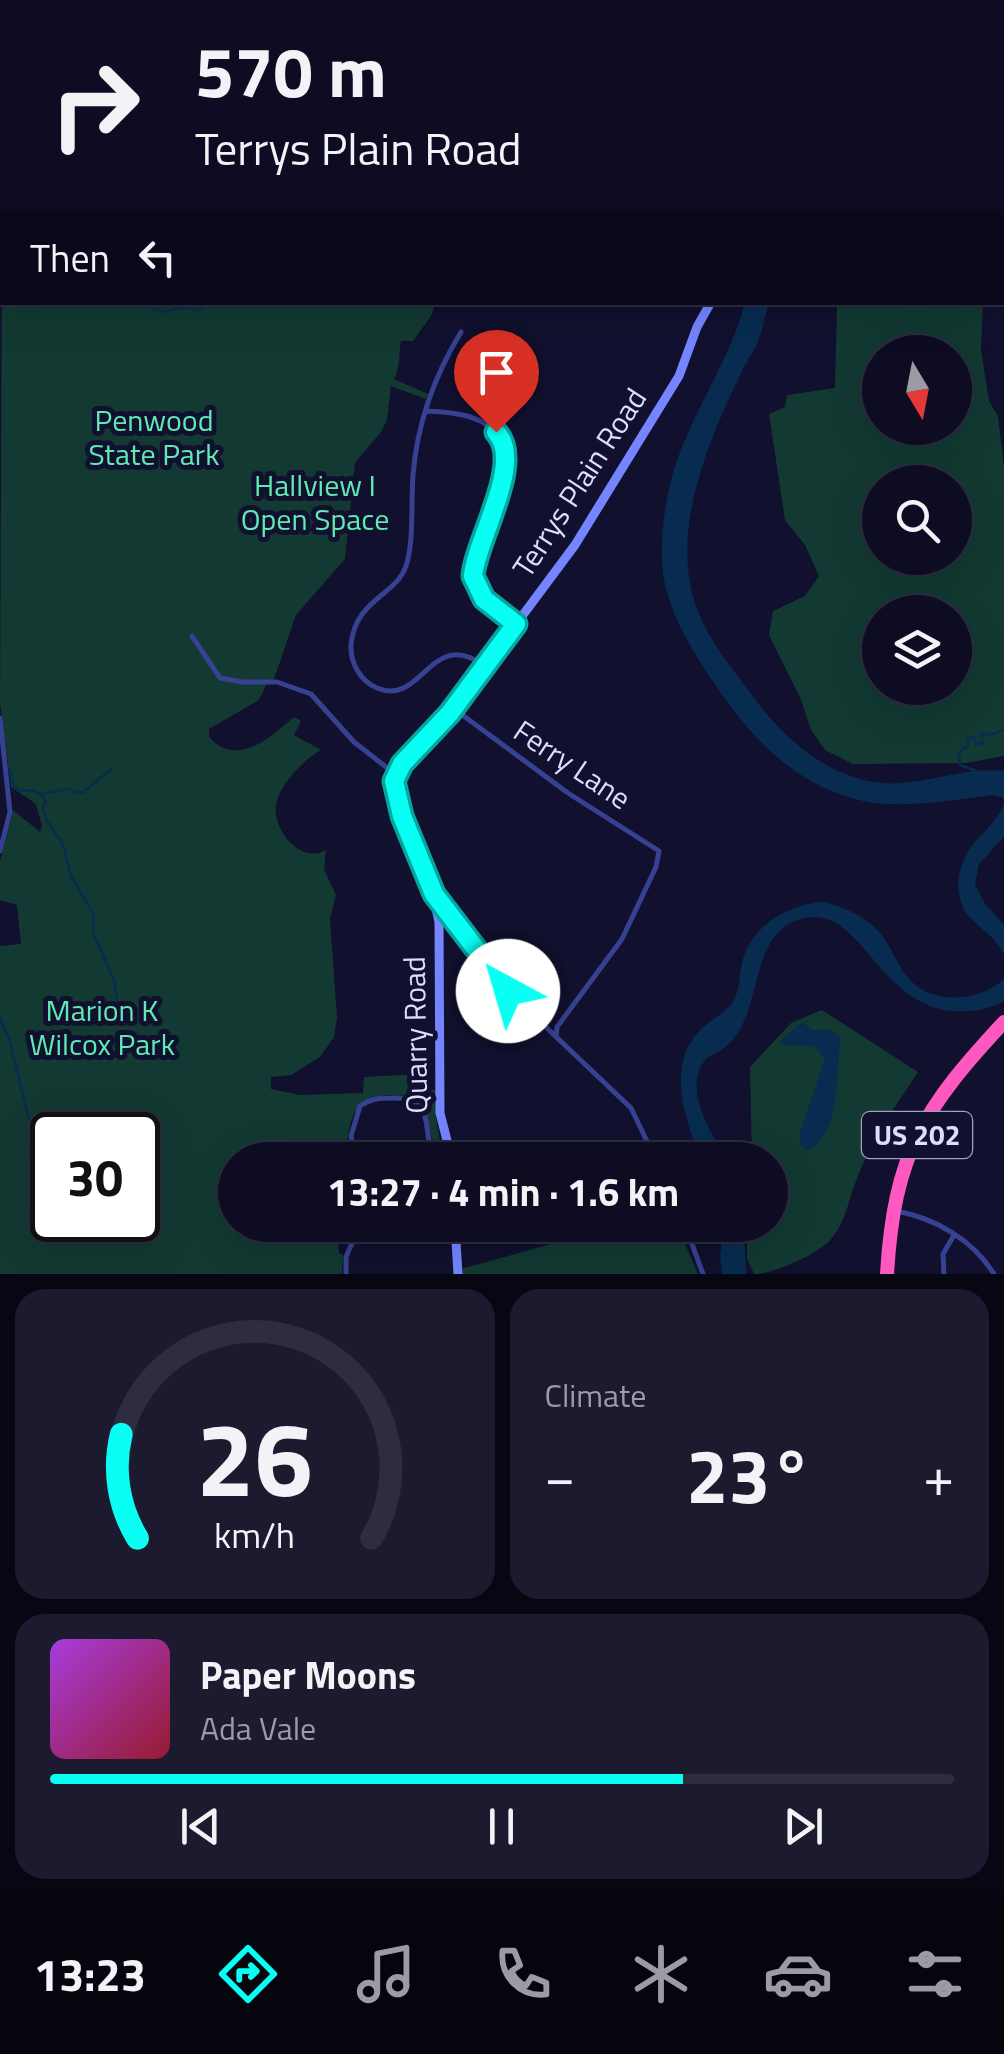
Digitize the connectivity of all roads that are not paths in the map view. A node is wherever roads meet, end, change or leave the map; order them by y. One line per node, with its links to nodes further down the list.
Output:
1 (709, 305): 4 (street, Terrys Plain Road)
2 (461, 332): 3 (street)
3 (426, 410): 4 (street); 6 (street)
4 (516, 624): 6 (street, Terrys Plain Road)
5 (192, 636): 9 (street)
6 (486, 666): 7 (street, Terrys Plain Road)
7 (456, 710): 9 (street, Terrys Plain Road); 13 (street, Ferry Lane)
8 (0, 718): 10 (street)
9 (395, 774): 11 (street, Quarry Road)
10 (0, 851)
11 (439, 908): 14 (street); 18 (street, Quarry Road)
12 (1004, 1022): 20 (highway, US 202)
13 (557, 1027): 14 (street); 15 (street)
14 (549, 1030): 15 (street)
15 (556, 1036): 19 (street)
16 (352, 1142): 17 (street)
17 (429, 1142)
18 (447, 1142)
19 (647, 1142)
20 (894, 1210): 21 (street); 28 (highway, US 202)
21 (954, 1235): 29 (street); 30 (street)
22 (353, 1242): 25 (street)
23 (456, 1242): 26 (street)
24 (692, 1242): 27 (street)
25 (346, 1274)
26 (458, 1274)
27 (704, 1274)
28 (887, 1274)
29 (944, 1274)
30 (994, 1274)

